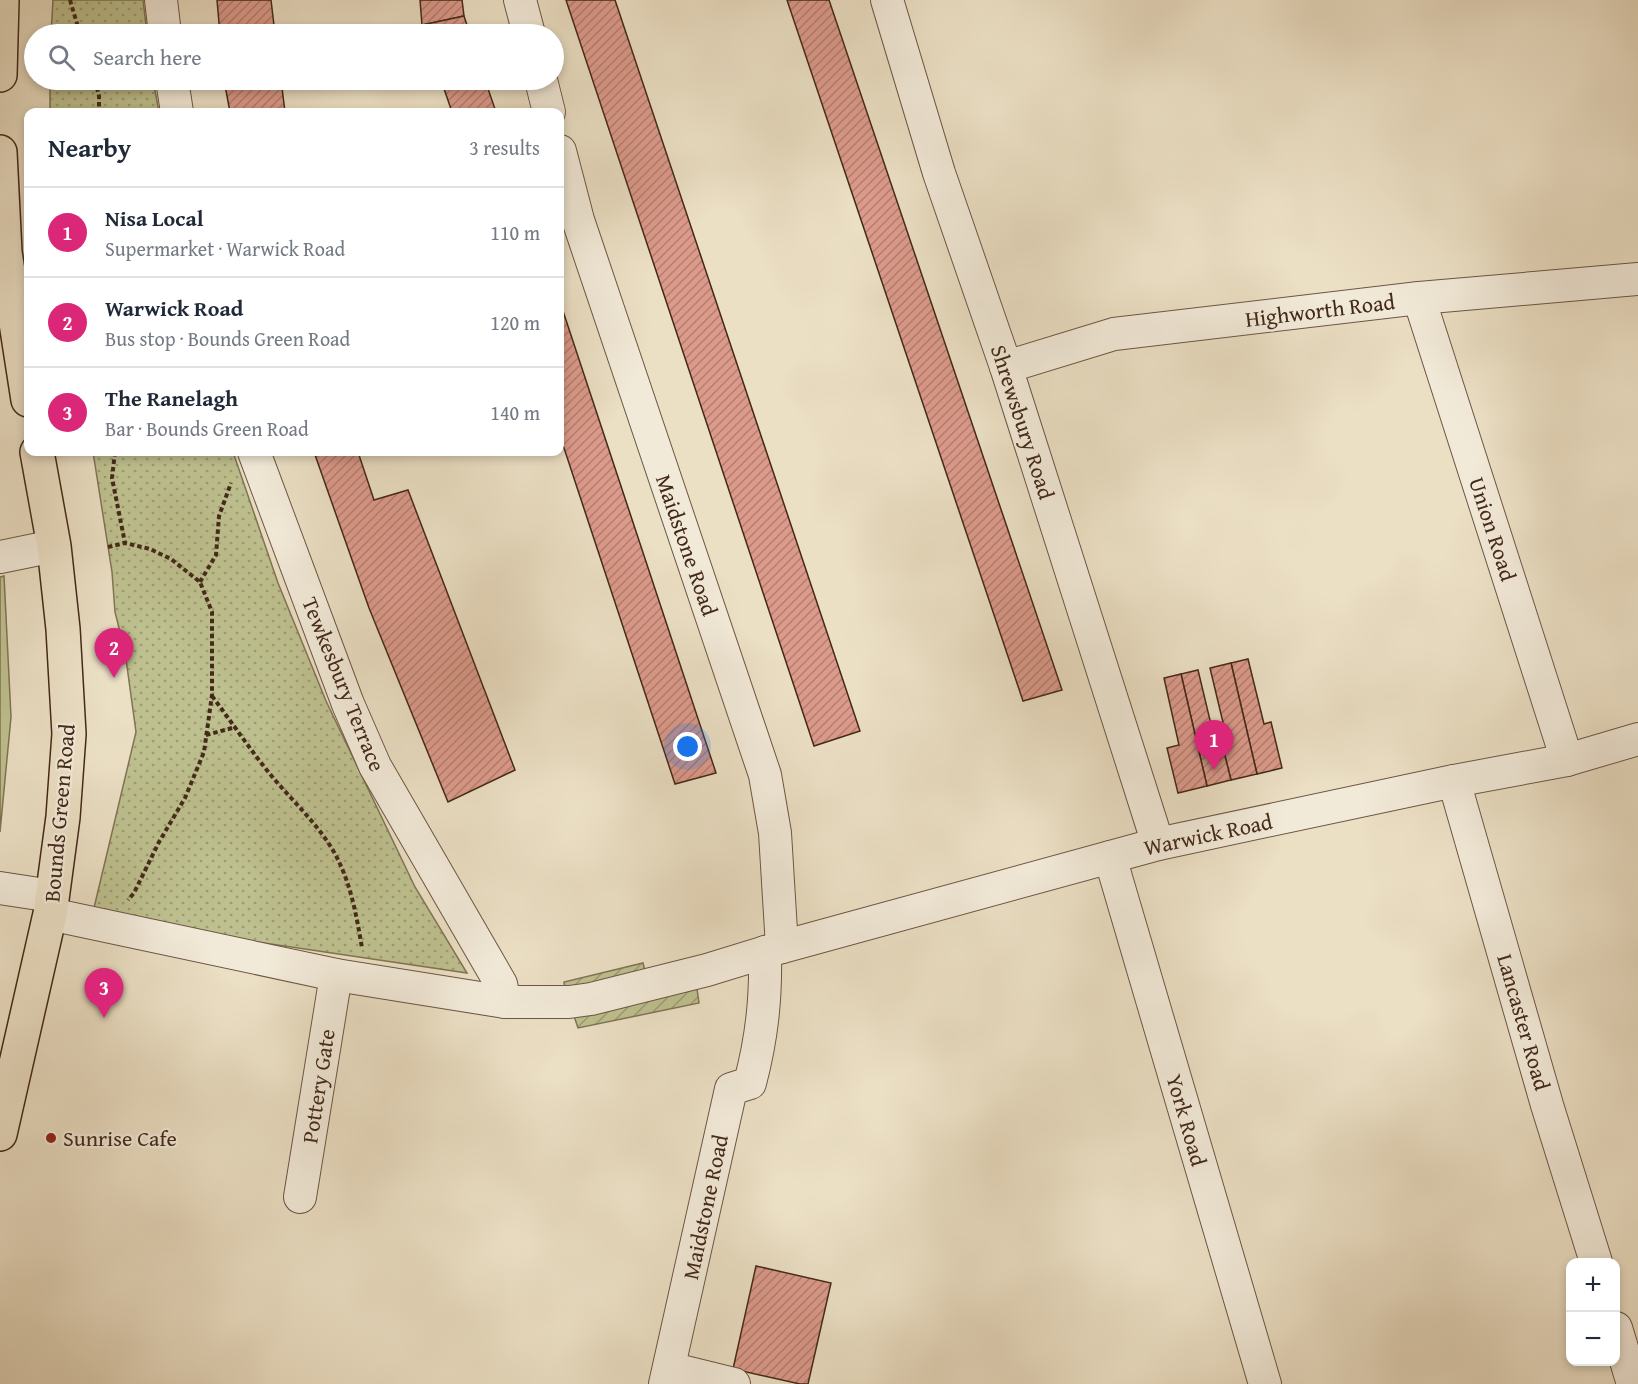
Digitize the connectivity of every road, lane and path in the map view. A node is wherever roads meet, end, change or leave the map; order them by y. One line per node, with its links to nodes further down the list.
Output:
1 (2, 0): 9 (main road)
2 (69, 0): 6 (path)
3 (161, 0): 7 (street)
4 (520, 0): 8 (street)
5 (886, 0): 20 (street, Shrewsbury Road)
6 (77, 24)
7 (164, 24)
8 (526, 24)
9 (0, 75)
10 (98, 90): 13 (path)
11 (174, 90): 14 (street)
12 (544, 90): 15 (street)
13 (99, 108)
14 (176, 108)
15 (548, 108)
16 (0, 152): 21 (main road)
17 (564, 166): 41 (street, Maidstone Road)
18 (1638, 279): 19 (street, Highworth Road)
19 (1419, 298): 20 (street, Highworth Road); 34 (street, Union Road)
20 (1006, 367): 36 (street, Shrewsbury Road)
21 (24, 374)
22 (38, 456): 26 (main road, Bounds Green Road)
23 (115, 456): 25 (path)
24 (257, 460): 29 (path); 44 (street, Tewkesbury Terrace)
25 (125, 543): 27 (path); 29 (path)
26 (54, 546): 28 (street); 39 (main road, Bounds Green Road)
27 (108, 547)
28 (0, 557)
29 (200, 582): 30 (path)
30 (212, 695): 31 (path); 32 (path)
31 (236, 727): 32 (path); 42 (path)
32 (206, 735): 40 (path)
33 (1638, 739): 34 (street, Warwick Road)
34 (1567, 760): 35 (street, Warwick Road)
35 (1454, 781): 36 (street, Warwick Road); 47 (street, Lancaster Road)
36 (1158, 844): 37 (street, Warwick Road)
37 (1110, 857): 41 (street, Warwick Road); 51 (street, York Road)
38 (0, 888): 39 (street)
39 (51, 905): 43 (street); 45 (main road, Bounds Green Road)
40 (122, 906)
41 (774, 949): 44 (street, Warwick Road); 49 (street, Maidstone Road)
42 (362, 952)
43 (336, 975): 44 (street); 46 (street, Pottery Gate)
44 (504, 1002)
45 (0, 1134)
46 (300, 1197)
47 (1594, 1258)
48 (1620, 1341): 52 (street)
49 (667, 1376): 50 (street)
50 (734, 1384)
51 (1265, 1384)
52 (1633, 1384)

